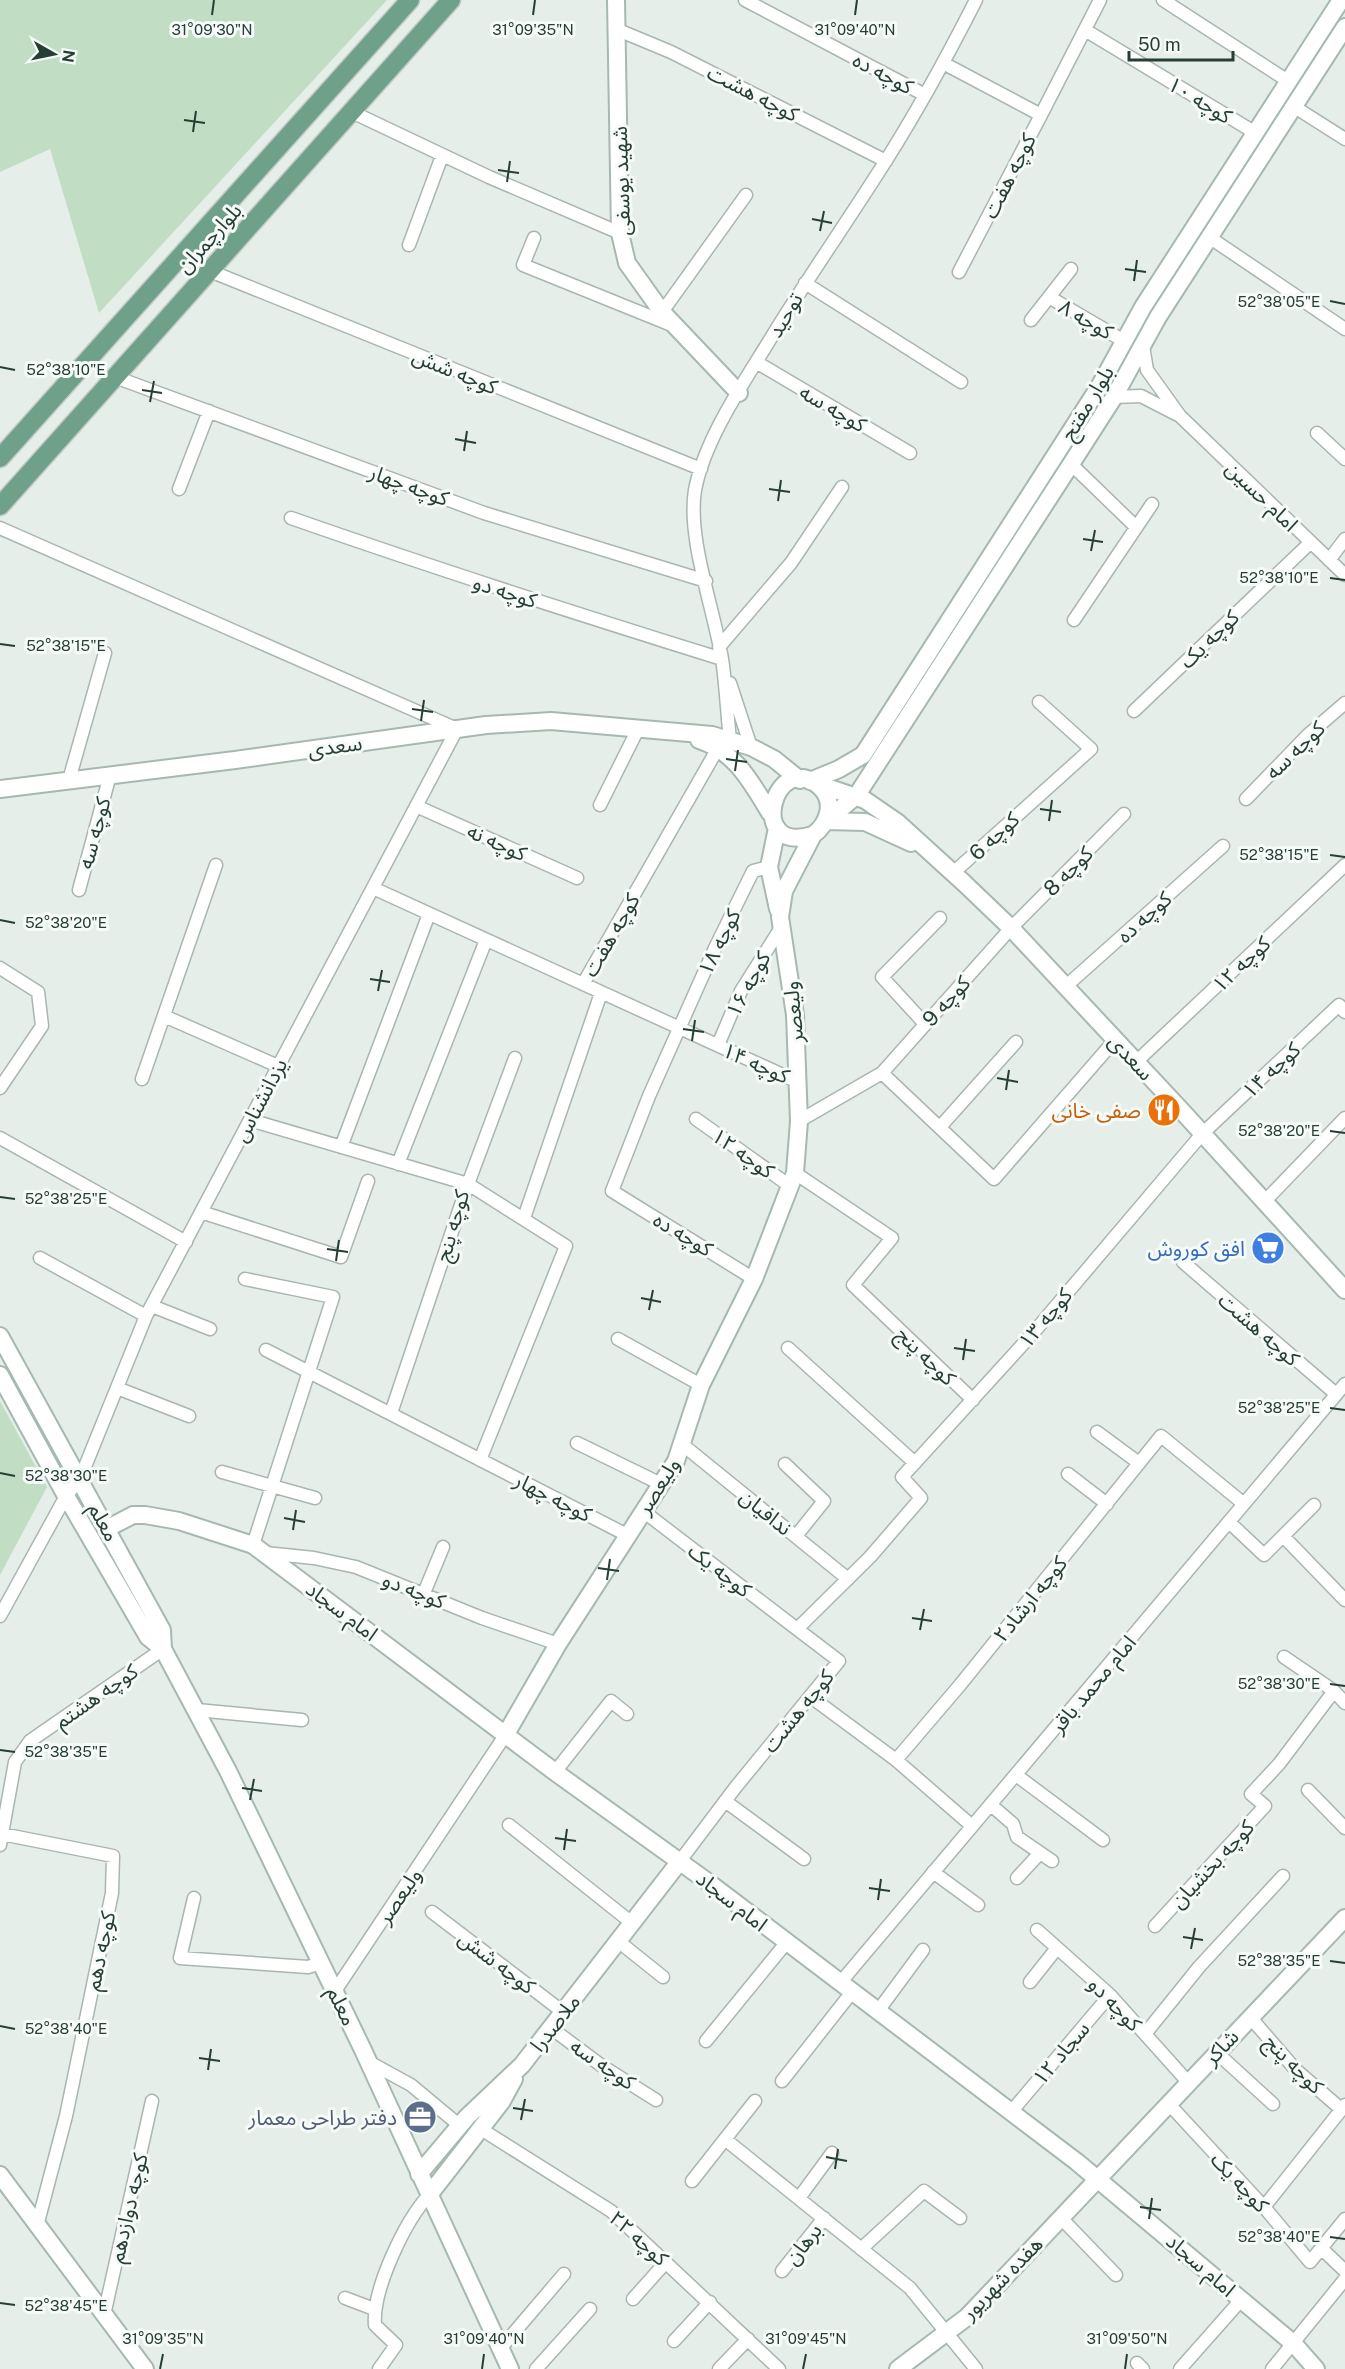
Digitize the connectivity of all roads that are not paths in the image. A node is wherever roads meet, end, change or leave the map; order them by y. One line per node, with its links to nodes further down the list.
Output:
1 (410, 0): 49 (main road, بلوارچمران)
2 (451, 0): 16 (main road, بلوارچمران)
3 (616, 0): 10 (street, شهید یوسفی)
4 (745, 0): 14 (street, کوچه ده)
5 (976, 0): 12 (street, توحید)
6 (1101, 0): 11 (street)
7 (1163, 0): 13 (street)
8 (1341, 0): 13 (street, بلوار مفتح)
9 (1345, 27): 15 (street, بلوار مفتح)
10 (618, 30): 21 (street, کوچه هشت); 25 (street, شهید یوسفی)
11 (1085, 30): 17 (street); 18 (street, کوچه ۱۰)
12 (943, 63): 14 (street, توحید); 17 (street, کوچه هفت)
13 (1288, 81): 18 (street, بلوار مفتح)
14 (925, 95): 21 (street, توحید)
15 (1293, 106): 19 (street); 23 (street, بلوار مفتح)
16 (352, 112): 20 (street); 30 (main road, بلوارچمران)
17 (1041, 115): 31 (street, کوچه هفت)
18 (1254, 132): 22 (street, بلوار مفتح)
19 (1345, 139)
20 (442, 156): 25 (street); 28 (street)
21 (886, 161): 32 (street, توحید)
22 (1233, 164): 23 (street); 38 (street, بلوار مفتح)
23 (1249, 174): 26 (street, بلوار مفتح)
24 (746, 195): 34 (street)
25 (620, 233): 34 (street, شهید یوسفی)
26 (1209, 237): 37 (street); 39 (street, بلوار مفتح)
27 (534, 238): 36 (street)
28 (409, 244)
29 (1071, 268): 33 (street)
30 (210, 272): 41 (main road, بلوارچمران); 52 (street, کوچه شش)
31 (959, 272)
32 (805, 283): 40 (street, توحید); 42 (street)
33 (1048, 297): 35 (street); 38 (street, کوچه ۸)
34 (662, 312): 36 (street, شهید یوسفی)
35 (1031, 320)
36 (677, 328): 43 (street, شهید یوسفی)
37 (1345, 329)
38 (1124, 341): 77 (street, بلوار مفتح)
39 (1143, 346): 44 (street, بلوار مفتح); 46 (street)
40 (756, 362): 43 (street, توحید); 48 (street, کوچه سه)
41 (115, 377): 45 (street, کوچه چهار); 56 (main road, بلوارچمران)
42 (961, 382)
43 (739, 393): 52 (street, توحید)
44 (1114, 397): 46 (street); 51 (street, بلوار مفتح)
45 (209, 411): 54 (street); 64 (street, کوچه چهار)
46 (1180, 416): 61 (street, امام حسین)
47 (1317, 433): 50 (street)
48 (910, 453)
49 (0, 458)
50 (1345, 459)
51 (1071, 464): 58 (street); 79 (street, بلوار مفتح)
52 (701, 469): 64 (street, توحید)
53 (842, 487): 67 (street)
54 (179, 489)
55 (1152, 504): 58 (street)
56 (0, 506)
57 (291, 518): 67 (street, کوچه دو)
58 (1136, 527): 65 (street)
59 (0, 528): 72 (street)
60 (1345, 539): 62 (street)
61 (1311, 542): 62 (street, امام حسین); 70 (street, کوچه یک)
62 (1329, 560): 63 (street, امام حسین)
63 (1345, 575)
64 (706, 581): 67 (street, توحید)
65 (1074, 620)
66 (105, 653): 76 (street)
67 (721, 653): 73 (street); 74 (street)
68 (1039, 702): 92 (street, کوچه 6)
69 (1345, 703): 80 (street, کوچه سه)
70 (1134, 711)
71 (639, 727): 72 (street, سعدی); 73 (street, سعدی); 81 (street)
72 (456, 729): 75 (street, سعدی); 82 (street, یزدانشناس)
73 (724, 744): 74 (street, سعدی); 84 (street); 102 (street, کوچه هفت)
74 (751, 747): 77 (street, سعدی)
75 (110, 775): 76 (street, سعدی); 95 (street, کوچه سه)
76 (69, 780): 78 (street, سعدی)
77 (805, 780): 79 (street, سعدی); 84 (street); 85 (street)
78 (0, 789)
79 (857, 795): 85 (street, بلوار مفتح); 88 (street, سعدی)
80 (1246, 799)
81 (600, 805)
82 (416, 806): 93 (street, کوچه نه); 94 (street, یزدانشناس)
83 (1124, 814): 99 (street, کوچه 8)
84 (774, 820): 86 (street); 91 (street, ولیعصر)
85 (826, 821): 86 (street); 88 (street, سعدی)
86 (813, 835): 98 (street, ولیعصر)
87 (1223, 846): 103 (street, کوچه ده)
88 (935, 857): 92 (street, سعدی)
89 (216, 865): 106 (street)
90 (1345, 865): 113 (street, کوچه ۱۲)
91 (770, 867): 98 (street, ولیعصر); 108 (street, کوچه ۱۸)
92 (953, 873): 99 (street, سعدی)
93 (577, 878)
94 (373, 888): 96 (street, کوچه هفت); 114 (street, یزدانشناس)
95 (79, 890)
96 (429, 914): 100 (street, کوچه هفت); 126 (street)
97 (940, 918): 107 (street)
98 (781, 921): 111 (street, کوچه ۱۶); 117 (street, ولیعصر)
99 (1011, 928): 103 (street, سعدی); 107 (street, کوچه 9)
100 (486, 940): 102 (street, کوچه هفت); 127 (street)
101 (0, 968): 118 (street)
102 (583, 984): 104 (street, کوچه ۱۴)
103 (1065, 987): 109 (street, سعدی)
104 (601, 993): 108 (street, کوچه ۱۴); 133 (street)
105 (1342, 1009): 124 (street, کوچه ۱۴)
106 (164, 1016): 114 (street); 116 (street)
107 (925, 1024): 115 (street, کوچه 9)
108 (679, 1028): 111 (street, کوچه ۱۴); 138 (street, کوچه ده)
109 (1115, 1040): 113 (street, سعدی); 123 (street)
110 (1016, 1042): 123 (street)
111 (718, 1045): 117 (street, کوچه ۱۴)
112 (515, 1058): 130 (street)
113 (1136, 1062): 124 (street, سعدی)
114 (278, 1066): 121 (street, یزدانشناس)
115 (882, 1073): 122 (street); 123 (street)
116 (142, 1079)
117 (798, 1082): 122 (street, ولیعصر)
118 (0, 1088)
119 (1345, 1118): 131 (street)
120 (696, 1119): 128 (street, کوچه ۱۲)
121 (250, 1120): 126 (street, کوچه پنج); 132 (street, یزدانشناس)
122 (799, 1121): 128 (street, ولیعصر)
123 (940, 1127)
124 (1202, 1134): 131 (street, سعدی); 152 (street, کوچه ۱۳)
125 (0, 1138): 134 (street)
126 (341, 1147): 127 (street, کوچه پنج)
127 (399, 1164): 130 (street, کوچه پنج)
128 (793, 1179): 138 (street, ولیعصر); 152 (street, کوچه پنج)
129 (368, 1181): 132 (street)
130 (468, 1184): 133 (street); 153 (street, کوچه پنج)
131 (1264, 1202): 139 (street, سعدی)
132 (201, 1212): 134 (street, یزدانشناس)
133 (524, 1218): 158 (street)
134 (186, 1242): 140 (street, یزدانشناس)
135 (40, 1258): 140 (street)
136 (1183, 1262): 151 (street, کوچه هشت)
137 (244, 1279): 146 (street)
138 (754, 1279): 149 (street, ولیعصر)
139 (1345, 1290)
140 (149, 1311): 141 (street); 150 (street, یزدانشناس)
141 (210, 1329)
142 (0, 1336): 164 (street, معلم)
143 (618, 1339): 149 (street)
144 (788, 1348): 159 (street)
145 (266, 1350): 146 (street, کوچه چهار)
146 (307, 1371): 153 (street, کوچه چهار); 166 (street)
147 (0, 1376): 167 (street, معلم)
148 (1345, 1384): 151 (street, امام محمد باقر)
149 (701, 1385): 157 (street, ولیعصر)
150 (117, 1388): 154 (street); 164 (street, یزدانشناس)
151 (1336, 1394): 170 (street, امام محمد باقر)
152 (973, 1400): 159 (street, کوچه ۱۳)
153 (391, 1413): 158 (street, کوچه چهار)
154 (189, 1416)
155 (1097, 1432): 160 (street)
156 (577, 1443): 165 (street)
157 (683, 1445): 165 (street, ولیعصر); 176 (street, ندافیان)
158 (480, 1460): 175 (street, کوچه چهار)
159 (915, 1463): 180 (street)
160 (1139, 1463): 169 (street, کوچه ارشاد۲); 170 (street, کوچه ارشاد۲)
161 (785, 1464): 176 (street)
162 (222, 1472): 166 (street)
163 (1068, 1474): 169 (street)
164 (80, 1479): 167 (street, یزدانشناس); 174 (street, معلم)
165 (660, 1484): 172 (street, ولیعصر)
166 (270, 1486): 168 (street); 179 (street)
167 (66, 1496): 183 (street); 186 (street, معلم)
168 (315, 1498)
169 (1107, 1504): 195 (street, کوچه ارشاد۲)
170 (1244, 1504): 173 (street, امام محمد باقر)
171 (1314, 1505): 177 (street)
172 (643, 1511): 175 (street, ولیعصر); 184 (street, کوچه یک)
173 (1229, 1522): 177 (street); 197 (street, امام محمد باقر)
174 (108, 1528): 179 (street, امام سجاد); 186 (street, معلم)
175 (627, 1535): 185 (street, ولیعصر)
176 (796, 1536): 180 (street, ندافیان)
177 (1283, 1536): 182 (street)
178 (443, 1547): 181 (street)
179 (259, 1549): 181 (street, کوچه دو); 194 (street, امام سجاد)
180 (848, 1578): 184 (street)
181 (424, 1593): 185 (street, کوچه دو)
182 (1345, 1600)
183 (0, 1616)
184 (797, 1629): 189 (street, کوچه هشت)
185 (558, 1644): 194 (street, ولیعصر)
186 (163, 1649): 191 (street, معلم); 204 (street, کوچه هشتم)
187 (1284, 1656): 188 (street)
188 (1334, 1691): 190 (street); 218 (street, کوچه بخشیان)
189 (811, 1697): 195 (street); 199 (street, کوچه هشت)
190 (1345, 1703)
191 (197, 1710): 193 (street); 224 (street, معلم)
192 (627, 1714): 196 (street)
193 (302, 1720)
194 (506, 1734): 196 (street, امام سجاد); 228 (street, ولیعصر)
195 (896, 1760): 202 (street)
196 (555, 1772): 208 (street, امام سجاد)
197 (1016, 1775): 200 (street, امام محمد باقر); 205 (street)
198 (1308, 1790): 203 (street)
199 (725, 1801): 207 (street); 208 (street, کوچه هشت)
200 (991, 1805): 202 (street, امام محمد باقر); 206 (street)
201 (509, 1826): 217 (street)
202 (972, 1826): 210 (street, امام محمد باقر)
203 (1345, 1828)
204 (1, 1840): 263 (street, کوچه دهم)
205 (1103, 1840)
206 (1040, 1852): 209 (street); 212 (street)
207 (804, 1859)
208 (680, 1861): 217 (street, ملاصدرا); 221 (street, امام سجاد)
209 (1052, 1861)
210 (933, 1872): 214 (street); 227 (street, امام محمد باقر)
211 (1283, 1876): 234 (street)
212 (1017, 1878)
213 (194, 1898): 224 (street)
214 (978, 1905)
215 (432, 1912): 231 (street, کوچه شش)
216 (1345, 1918): 232 (street, شاکر)
217 (632, 1923): 220 (street, ملاصدرا)
218 (1155, 1926)
219 (1037, 1930): 222 (street, کوچه دو)
220 (618, 1941): 225 (street); 231 (street, ملاصدرا)
221 (786, 1943): 227 (street, امام سجاد); 235 (street)
222 (1057, 1948): 226 (street); 229 (street, کوچه دو)
223 (923, 1950): 230 (street)
224 (321, 1963): 228 (street, معلم)
225 (663, 1977)
226 (1030, 1982)
227 (846, 1987): 230 (street, امام سجاد); 239 (street)
228 (335, 1991): 237 (street, معلم)
229 (1110, 1995): 234 (street, کوچه دو); 247 (street, سجاد ۱۲)
230 (878, 2011): 247 (street, امام سجاد)
231 (563, 2012): 233 (street, ملاصدرا)
232 (1250, 2017): 236 (street, شاکر); 246 (street, کوچه پنج)
233 (551, 2028): 238 (street, ملاصدرا); 241 (street, کوچه سه)
234 (1145, 2034): 240 (street, کوچه دو)
235 (706, 2041)
236 (1216, 2052): 240 (street, شاکر); 245 (street)
237 (369, 2062): 248 (street); 252 (street, معلم)
238 (522, 2065): 248 (street, ملاصدرا); 249 (street)
239 (782, 2081)
240 (1188, 2082): 244 (street, شاکر)
241 (656, 2100)
242 (152, 2101): 278 (street, کوچه دوازدهم)
243 (755, 2101): 250 (street)
244 (1168, 2103): 254 (street, شاکر); 258 (street, کوچه یک)
245 (1273, 2104)
246 (1343, 2107): 258 (street)
247 (1011, 2112): 254 (street, امام سجاد)
248 (459, 2125): 252 (street, ملاصدرا)
249 (481, 2129): 256 (street); 266 (street, کوچه ۲۲)
250 (726, 2140): 255 (street); 257 (street)
251 (832, 2152): 257 (street)
252 (419, 2174): 256 (street, معلم)
253 (0, 2175): 263 (street)
254 (1098, 2179): 261 (street, هفده شهریور); 274 (street, امام سجاد)
255 (692, 2181)
256 (429, 2195): 276 (street); 283 (street, معلم)
257 (800, 2198): 259 (street)
258 (1264, 2207): 264 (street, کوچه یک)
259 (824, 2217): 265 (street); 267 (street, برهان)
260 (960, 2218): 265 (street)
261 (1061, 2218): 270 (street); 279 (street, هفده شهریور)
262 (1345, 2219): 264 (street)
263 (38, 2226): 278 (street)
264 (1322, 2248): 268 (street)
265 (861, 2249): 279 (street)
266 (666, 2262): 273 (street); 275 (street, کوچه ۲۲)
267 (782, 2271)
268 (1345, 2271)
269 (564, 2274): 283 (street)
270 (1116, 2275)
271 (1345, 2279): 282 (street)
272 (345, 2298): 276 (street)
273 (633, 2299)
274 (1241, 2300): 282 (street, امام سجاد); 292 (street)
275 (710, 2302): 280 (street, کوچه ۲۲); 281 (street)
276 (374, 2309): 285 (street)
277 (590, 2309): 287 (street)
278 (104, 2315): 284 (street)
279 (946, 2332): 290 (street, هفده شهریور); 291 (street)
280 (748, 2339): 288 (street); 289 (street, کوچه ۲۲)
281 (674, 2340)
282 (1293, 2344): 293 (street); 294 (street, امام سجاد)
283 (500, 2349): 286 (street, معلم)
284 (145, 2369)
285 (380, 2369)
286 (510, 2369)
287 (536, 2369)
288 (719, 2369)
289 (779, 2369)
290 (898, 2369)
291 (976, 2369)
292 (1180, 2369)
293 (1272, 2369)
294 (1316, 2369)

